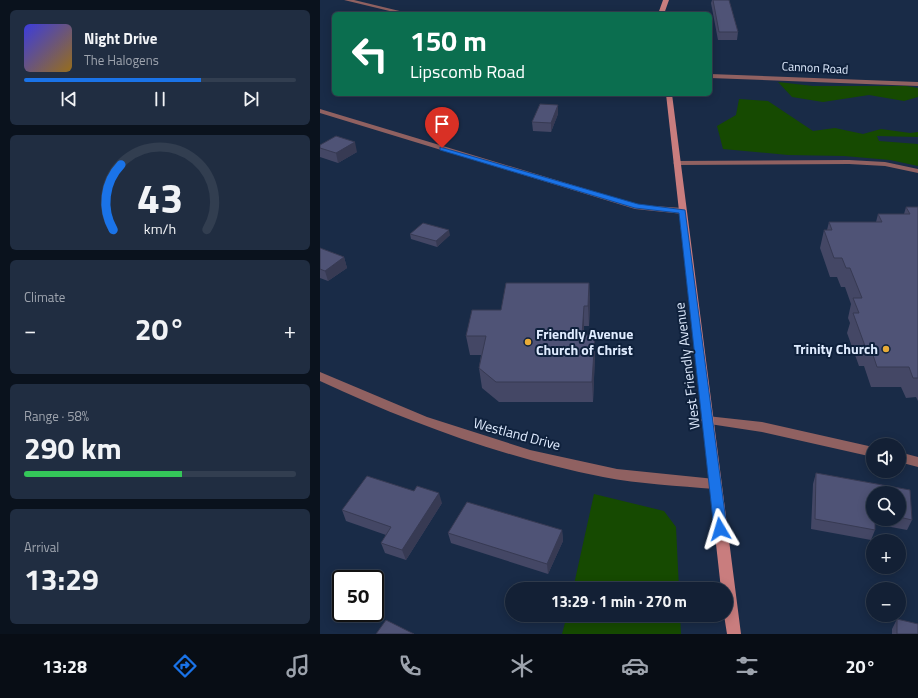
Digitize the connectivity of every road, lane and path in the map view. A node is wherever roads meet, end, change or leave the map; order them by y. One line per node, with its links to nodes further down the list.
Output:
1 (347, 0): 3 (street)
2 (666, 0): 4 (main road)
3 (399, 12)
4 (662, 12)
5 (712, 76): 6 (street, Cannon Road)
6 (918, 84)
7 (669, 96): 9 (main road, West Friendly Avenue)
8 (320, 111): 11 (street)
9 (677, 163): 10 (street); 11 (main road, West Friendly Avenue)
10 (918, 171)
11 (683, 211): 13 (main road, West Friendly Avenue)
12 (320, 376): 17 (street, Westland Drive)
13 (707, 420): 14 (street); 17 (main road, West Friendly Avenue)
14 (866, 450)
15 (906, 459): 16 (street)
16 (918, 462)
17 (715, 484): 18 (main road, West Friendly Avenue)
18 (734, 634)

